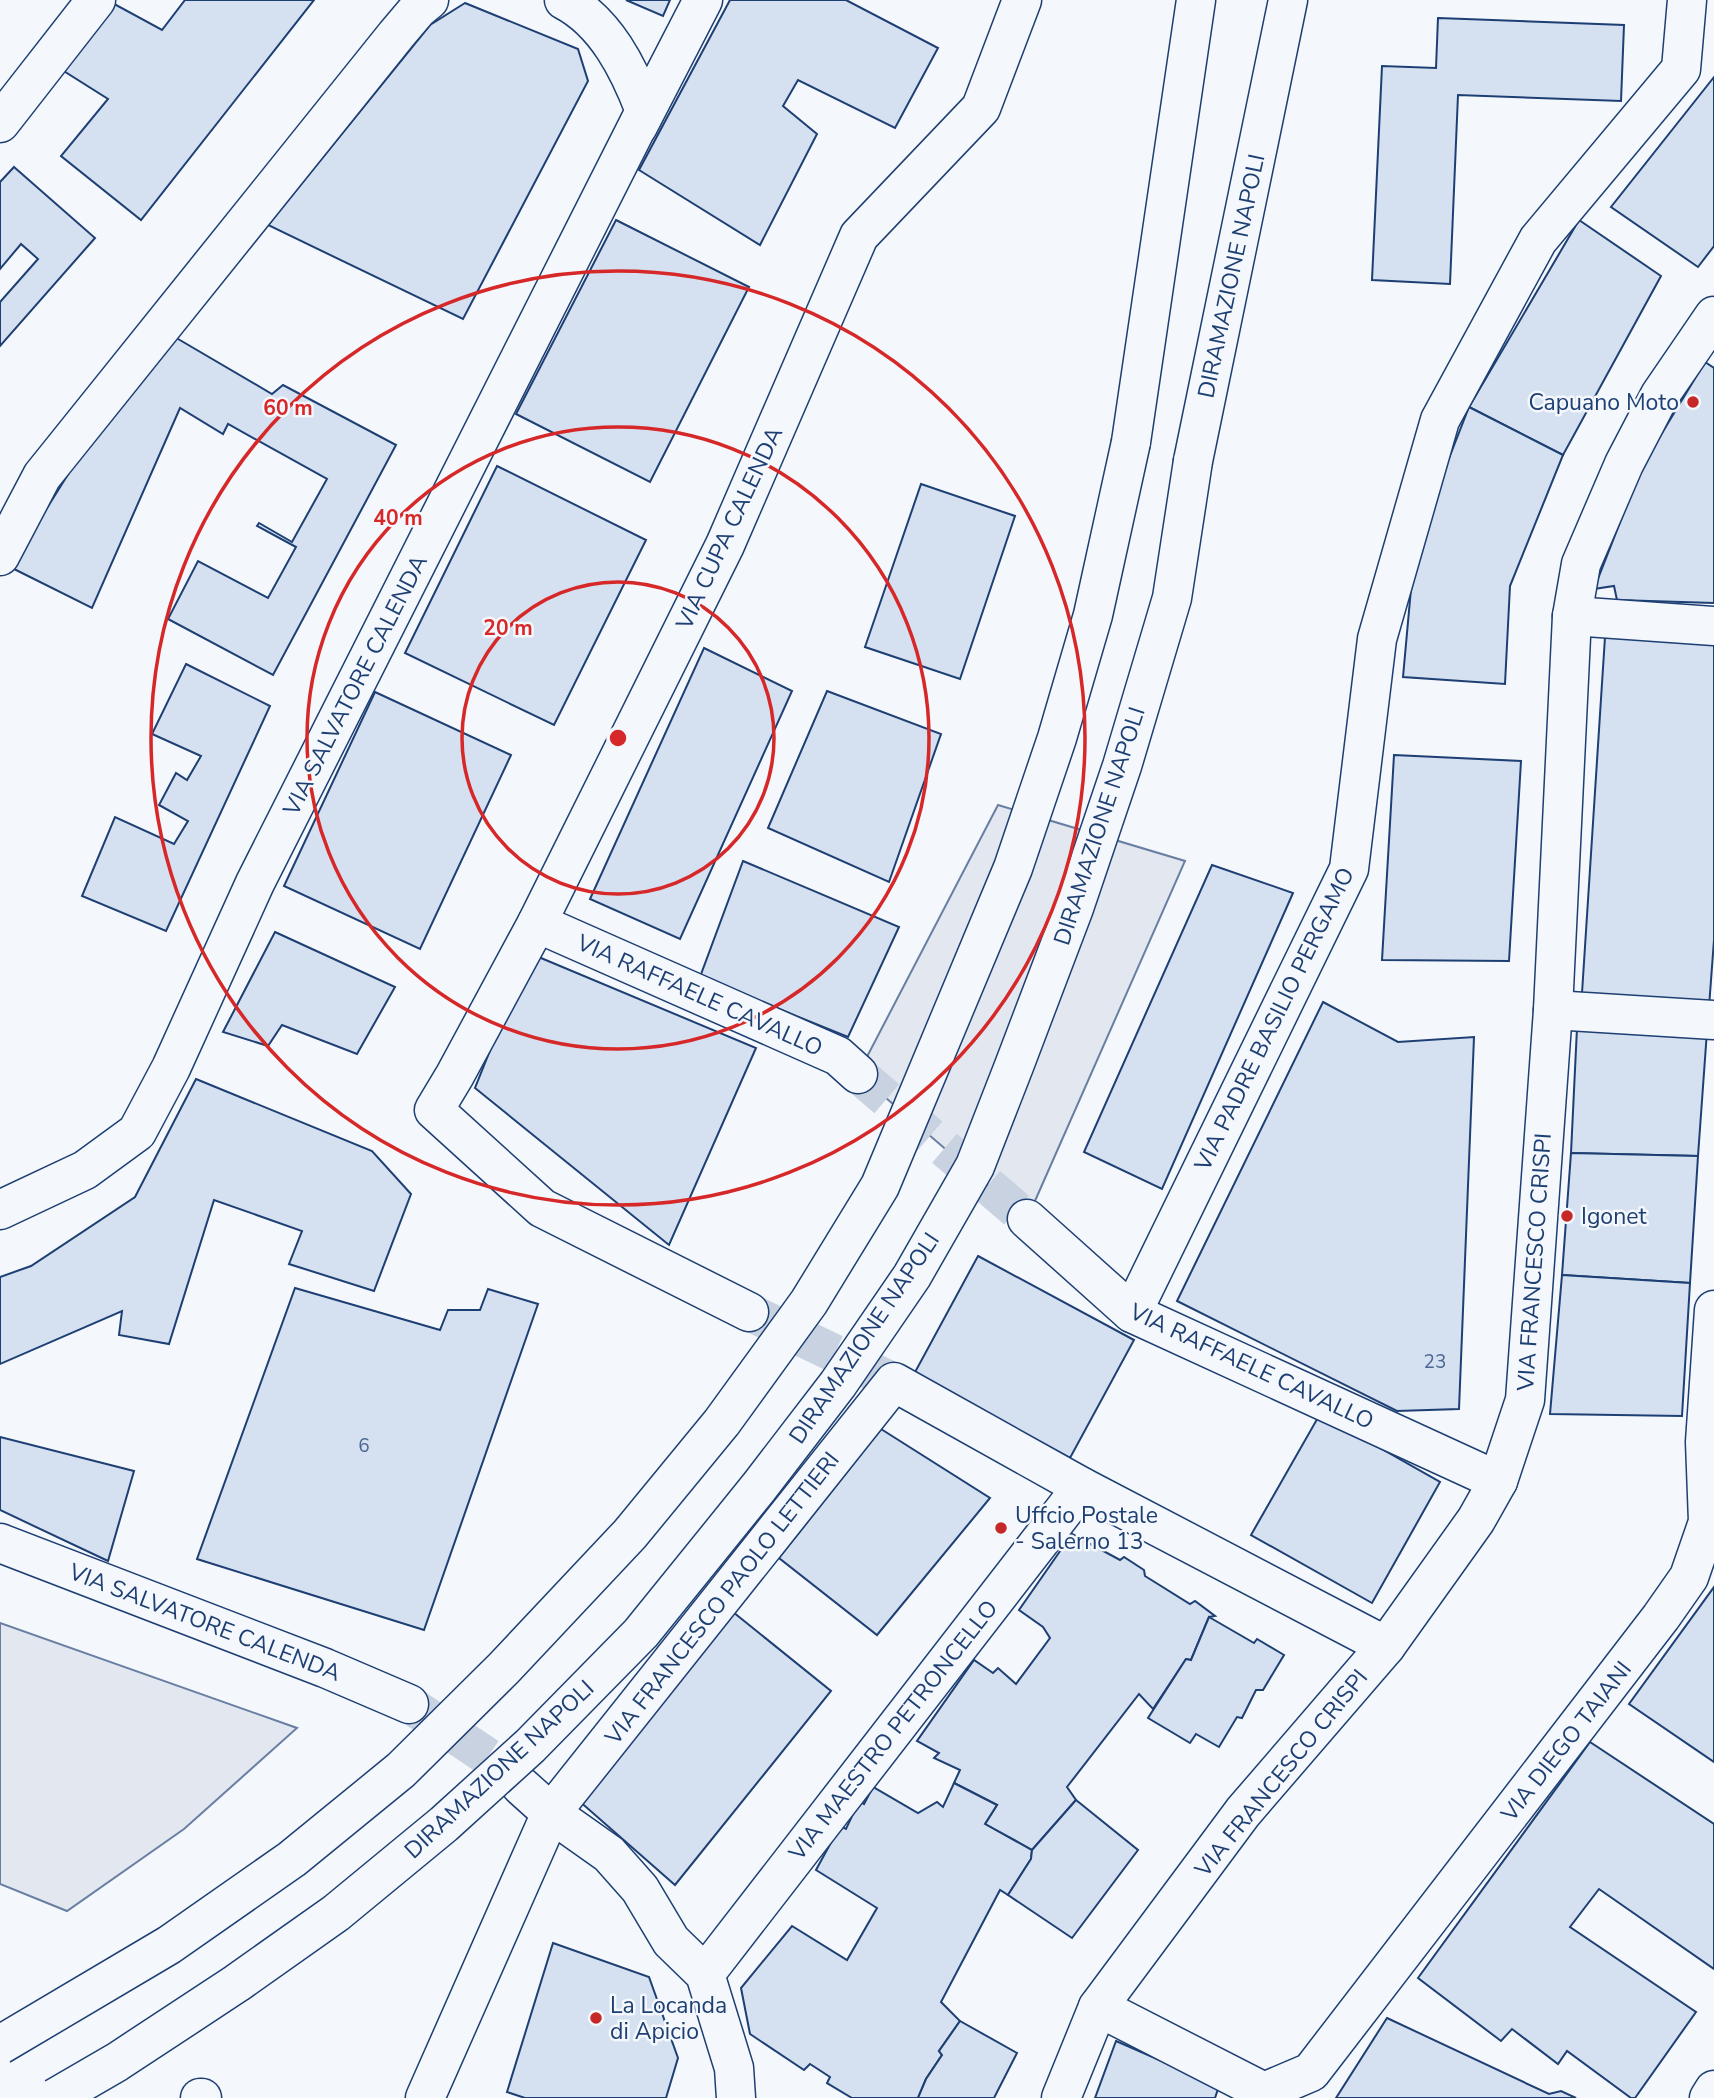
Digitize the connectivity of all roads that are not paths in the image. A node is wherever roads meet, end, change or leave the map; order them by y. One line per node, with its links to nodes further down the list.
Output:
1 (96, 0): 9 (main road)
2 (429, 0): 12 (main road)
3 (564, 0): 10 (main road, VIA SALVATORE CALENDA)
4 (703, 0): 10 (main road)
5 (1022, 0): 15 (main road, VIA CUPA CALENDA)
6 (1196, 0): 33 (main road, bridge)
7 (1288, 0): 36 (main road, DIRAMAZIONE NAPOLI, bridge)
8 (1687, 0): 23 (main road, VIA PADRE BASILIO PERGAMO)
9 (0, 123)
10 (628, 146): 19 (main road, VIA SALVATORE CALENDA)
11 (1714, 316): 13 (main road, VIA FRANCESCO CRISPI)
12 (0, 556)
13 (1572, 616): 14 (main road); 16 (main road, VIA FRANCESCO CRISPI)
14 (1714, 626)
15 (537, 923): 18 (main road, VIA RAFFAELE CAVALLO); 22 (main road, VIA CUPA CALENDA)
16 (1553, 1010): 17 (main road); 24 (main road, VIA FRANCESCO CRISPI)
17 (1714, 1020)
18 (858, 1074)
19 (0, 1210)
20 (1027, 1219): 23 (main road, VIA RAFFAELE CAVALLO)
21 (1714, 1310): 35 (main road, VIA DIEGO TAIANI)
22 (750, 1312)
23 (1132, 1313): 24 (main road, VIA RAFFAELE CAVALLO)
24 (1498, 1481): 27 (main road, VIA FRANCESCO CRISPI)
25 (1082, 1486): 27 (main road); 30 (main road, VIA FRANCESCO PAOLO LETTIERI); 31 (main road, VIA MAESTRO PETRONCELLO)
26 (0, 1544): 28 (main road, VIA SALVATORE CALENDA)
27 (1386, 1646): 32 (main road, VIA FRANCESCO CRISPI)
28 (409, 1704)
29 (521, 1786): 30 (main road)
30 (551, 1813): 31 (main road); 37 (main road, VIA FRANCESCO PAOLO LETTIERI)
31 (705, 1974): 38 (main road)
32 (1098, 2007): 35 (main road); 39 (main road, VIA FRANCESCO CRISPI)
33 (0, 2045)
34 (1714, 2090): 40 (main road)
35 (1262, 2095)
36 (55, 2098)
37 (425, 2098)
38 (736, 2098)
39 (1061, 2098)
40 (1709, 2098)

